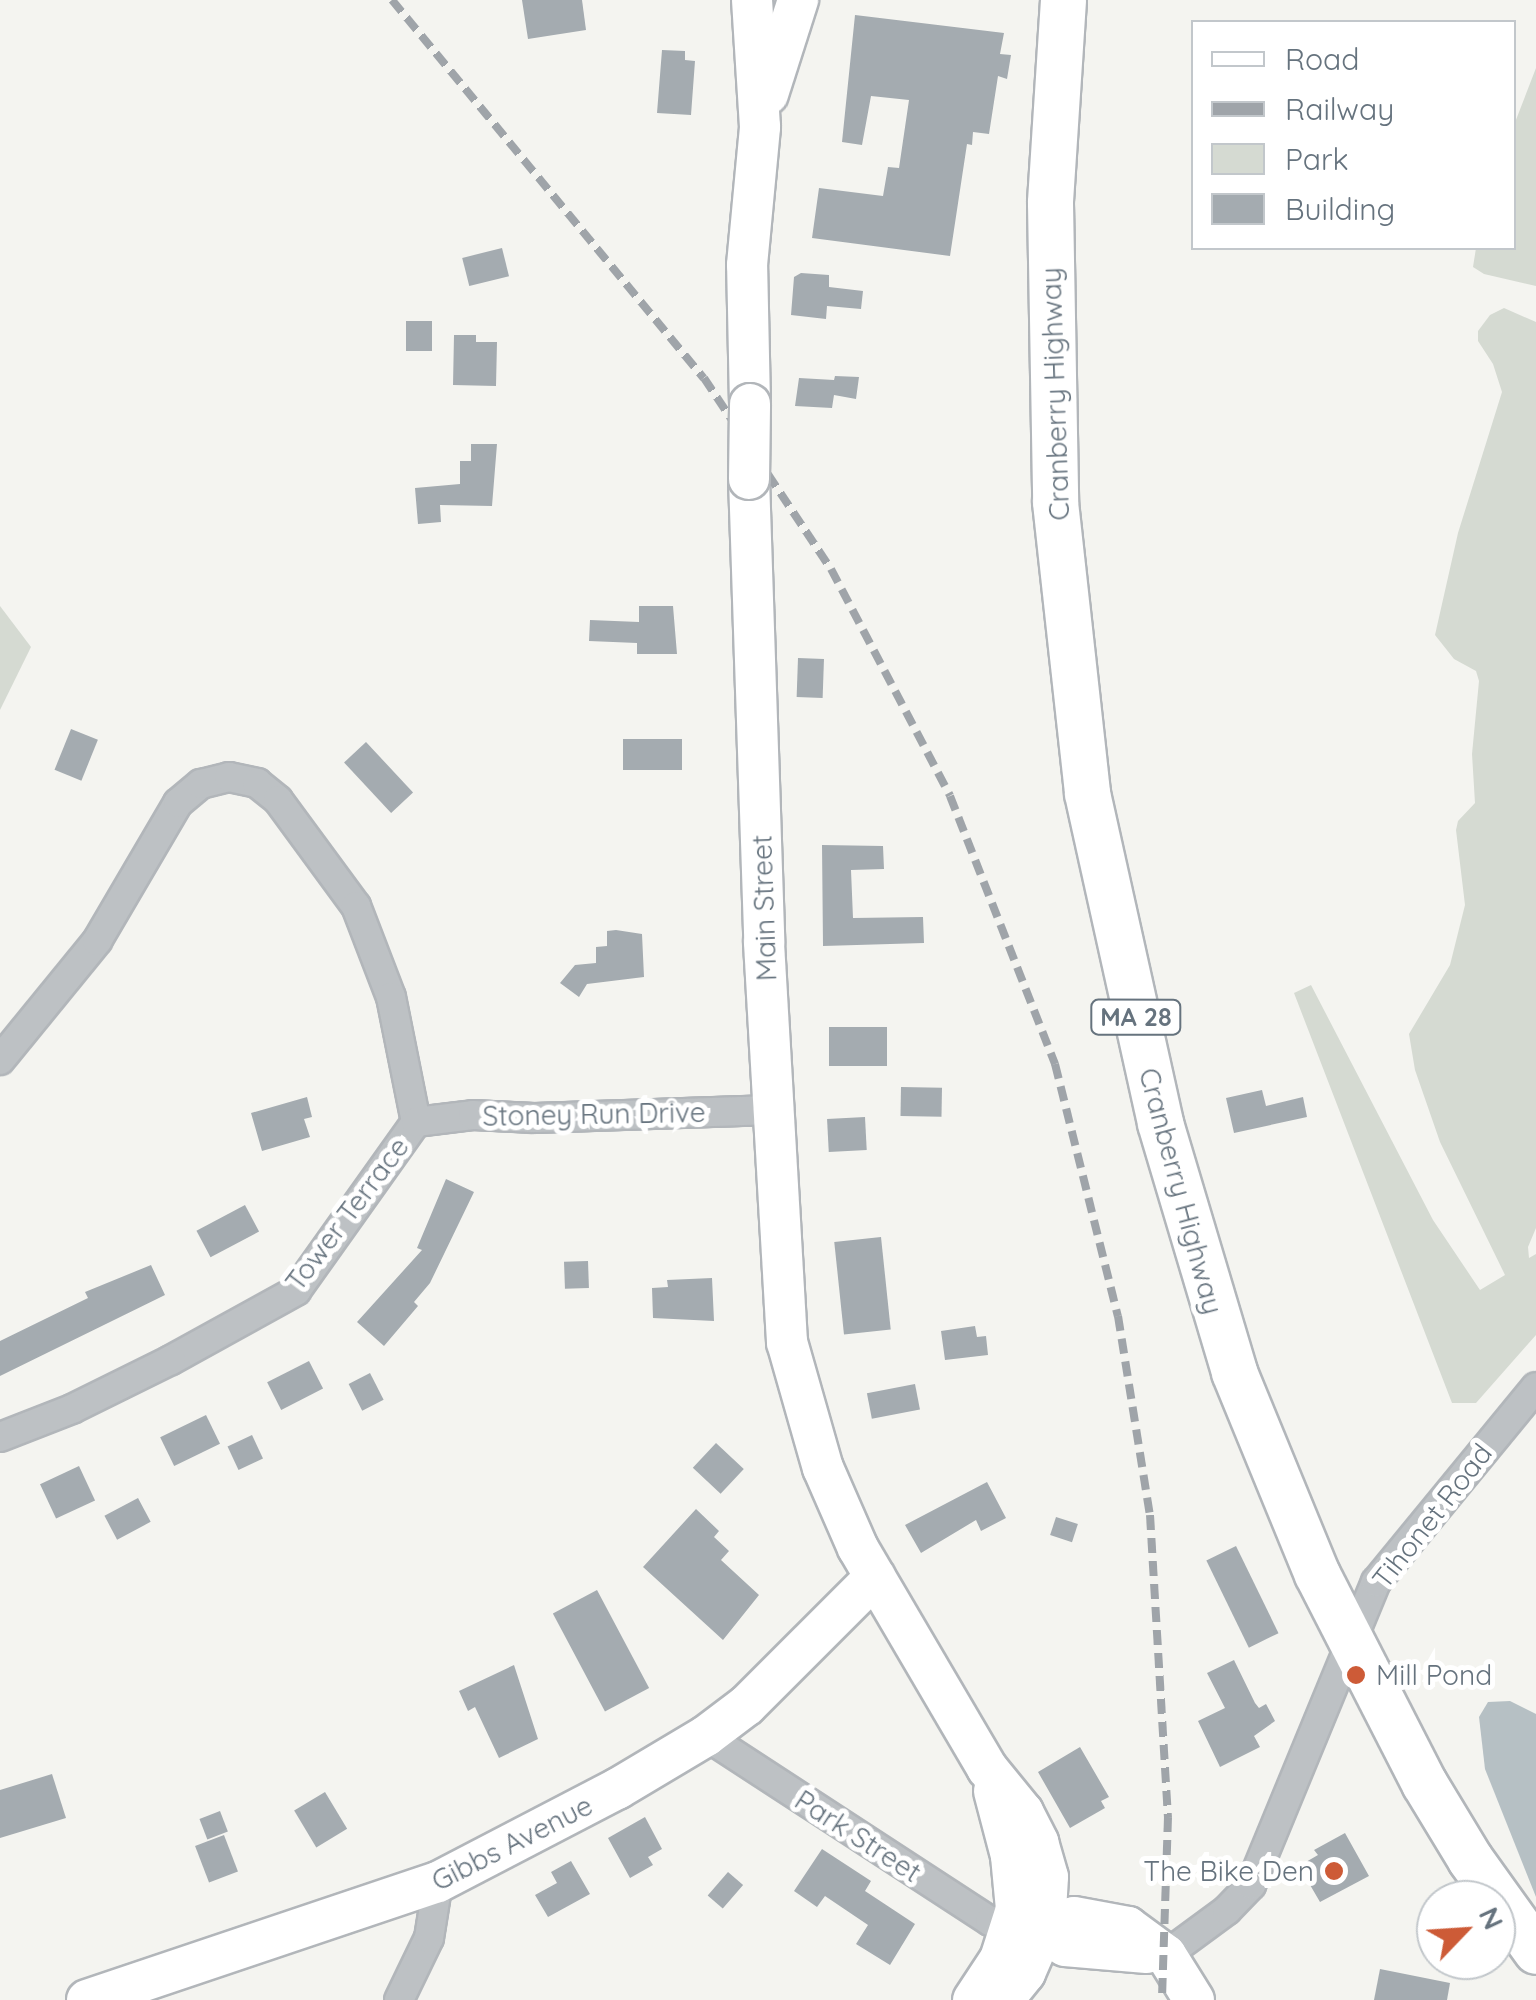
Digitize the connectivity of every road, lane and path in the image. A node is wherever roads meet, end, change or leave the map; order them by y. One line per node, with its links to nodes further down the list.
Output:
1 (752, 0): 4 (main road, Main Street)
2 (798, 0): 4 (main road)
3 (1063, 0): 11 (main road, Cranberry Highway / MA 28)
4 (760, 127): 6 (main road, Main Street, bridge)
5 (0, 1060): 7 (street, Tower Terrace)
6 (773, 1110): 7 (street, Stoney Run Drive); 10 (main road, Main Street)
7 (416, 1122): 9 (street, Tower Terrace)
8 (1536, 1387): 11 (street, Tihonet Road)
9 (0, 1437)
10 (875, 1577): 12 (main road, Gibbs Avenue); 14 (main road, Main Street)
11 (1351, 1646): 15 (main road, Cranberry Highway / MA 28); 16 (street, Tihonet Road)
12 (706, 1736): 13 (main road, Gibbs Avenue); 14 (street, Park Street)
13 (438, 1882): 17 (main road, Gibbs Avenue); 18 (street)
14 (1038, 1926): 16 (main road); 19 (main road, Main Street); 20 (main road, Main Street)
15 (1536, 1951)
16 (1166, 1955): 21 (main road)
17 (87, 2000)
18 (399, 2000)
19 (973, 2000)
20 (1003, 2000)
21 (1194, 2000)

